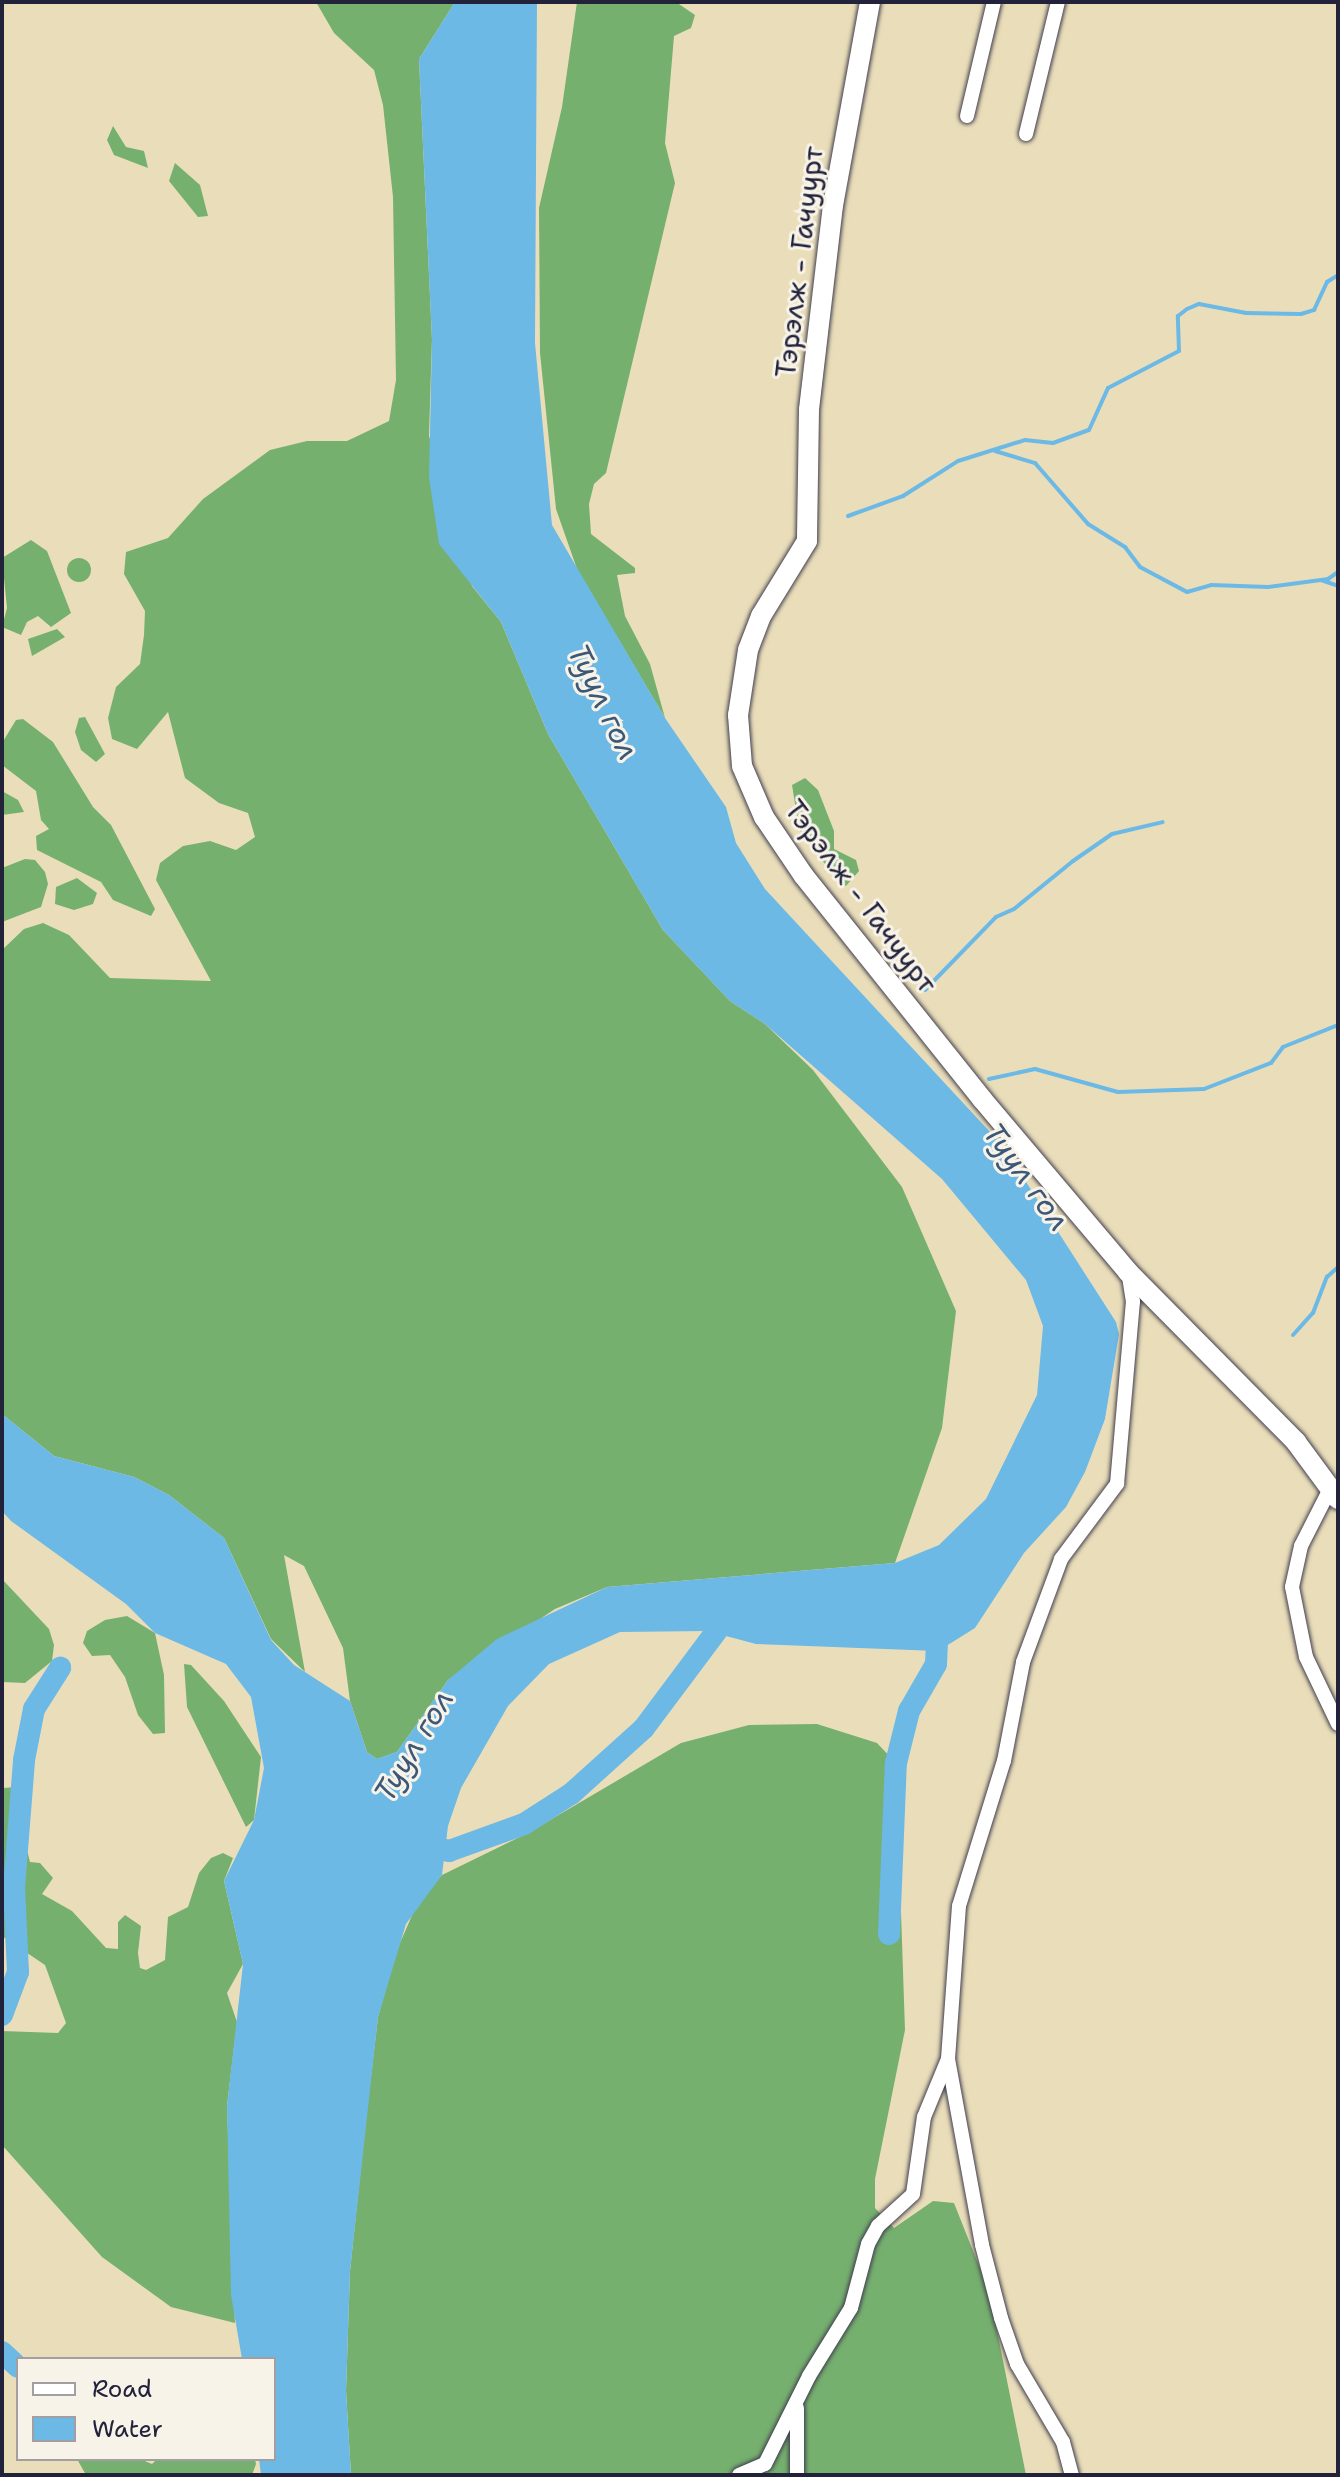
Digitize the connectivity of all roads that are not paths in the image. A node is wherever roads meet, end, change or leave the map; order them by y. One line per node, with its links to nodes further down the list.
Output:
1 (870, 2): 6 (main road, Тэрэлж - Гачуурт)
2 (994, 2): 4 (street)
3 (1058, 2): 5 (street)
4 (967, 116)
5 (1026, 134)
6 (1128, 1272): 7 (main road, Тэрэлж - Гачуурт); 9 (street)
7 (1335, 1493): 8 (street)
8 (1338, 1724)
9 (948, 2059): 10 (street); 13 (street)
10 (797, 2400): 11 (street); 12 (street)
11 (739, 2475)
12 (797, 2475)
13 (1072, 2475)

